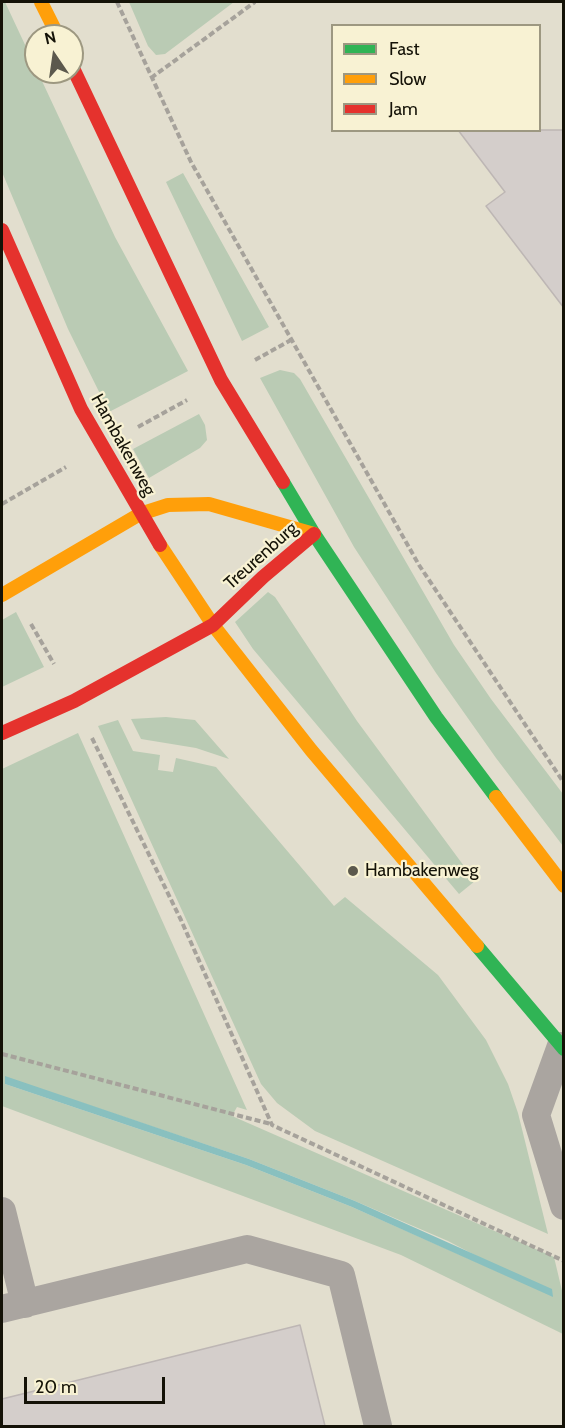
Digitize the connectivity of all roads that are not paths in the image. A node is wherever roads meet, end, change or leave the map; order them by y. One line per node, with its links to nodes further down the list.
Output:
1 (41, 2): 2 (main road)
2 (52, 24)
3 (81, 84): 6 (main road)
4 (2, 230): 5 (main road, Hambakenweg)
5 (140, 514): 6 (main road, Treurenburg); 7 (main road, Treurenburg); 8 (main road, Hambakenweg)
6 (314, 534): 8 (main road, Treurenburg); 10 (main road)
7 (7, 592)
8 (213, 625): 9 (main road, Treurenburg); 11 (main road, Hambakenweg)
9 (2, 733)
10 (564, 886)
11 (562, 1047): 12 (lane)
12 (536, 1115): 13 (lane); 14 (lane)
13 (564, 1142)
14 (564, 1206)
15 (2, 1211): 16 (lane)
16 (13, 1306): 17 (lane)
17 (378, 1426)

